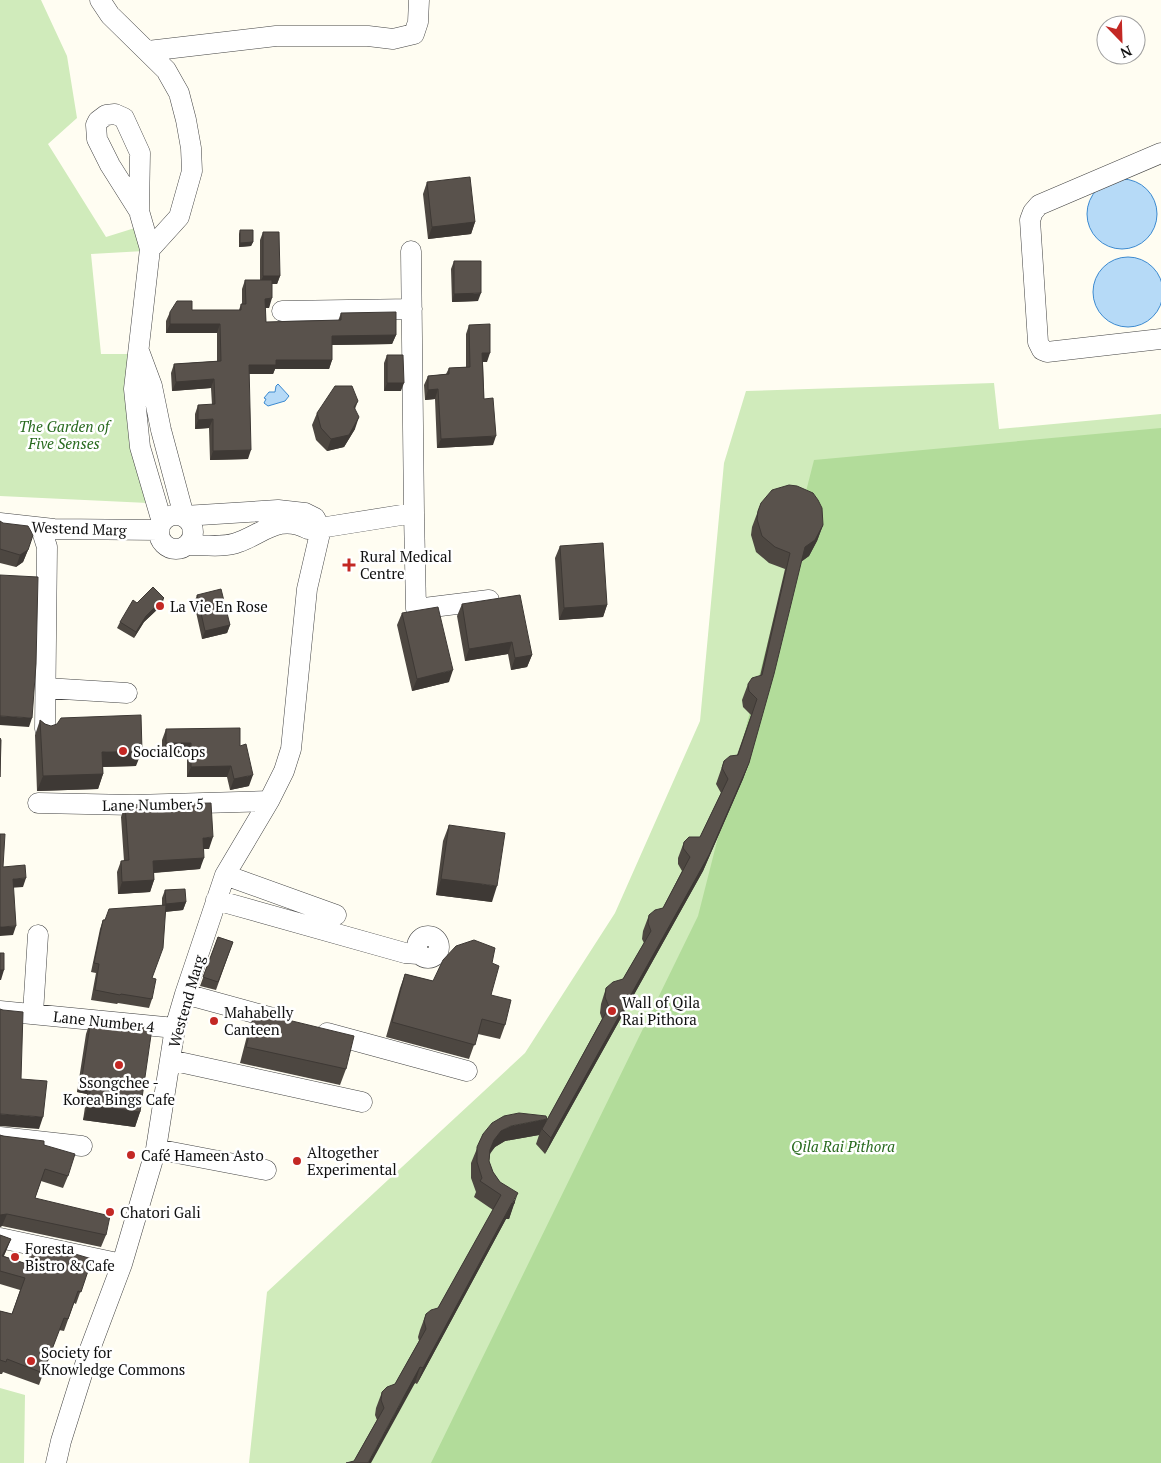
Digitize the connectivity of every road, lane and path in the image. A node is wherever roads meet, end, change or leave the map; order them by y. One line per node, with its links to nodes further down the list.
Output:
1 (100, 0): 3 (street)
2 (419, 0): 3 (street)
3 (148, 50): 8 (street)
4 (140, 152): 6 (street); 6 (street); 7 (street)
5 (1161, 153): 12 (street)
6 (110, 164): 7 (street)
7 (139, 211): 8 (street)
8 (150, 249): 13 (street)
9 (411, 251): 10 (street)
10 (412, 309): 11 (street); 14 (street)
11 (282, 311)
12 (1161, 339)
13 (139, 352): 15 (street); 17 (street)
14 (414, 513): 19 (street); 21 (street)
15 (184, 516): 17 (street, Westend Marg); 19 (street, Westend Marg); 20 (street)
16 (0, 523): 18 (street, Westend Marg)
17 (160, 526): 18 (street, Westend Marg); 20 (street)
18 (41, 528): 22 (street)
19 (319, 536): 20 (street); 25 (street, Westend Marg)
20 (189, 544)
21 (511, 597)
22 (46, 688): 23 (street); 24 (street)
23 (127, 693)
24 (45, 729)
25 (268, 801): 26 (street, Lane Number 5); 27 (street, Westend Marg)
26 (38, 803)
27 (225, 875): 28 (street, Westend Marg); 29 (street)
28 (216, 900): 31 (street); 32 (street, Westend Marg)
29 (336, 915)
30 (38, 935): 34 (street, Lane Number 4)
31 (418, 954)
32 (185, 994): 35 (street, Westend Marg); 37 (street)
33 (0, 1011): 34 (street, Lane Number 4)
34 (33, 1013): 35 (street, Lane Number 4)
35 (175, 1028): 36 (street, Westend Marg)
36 (170, 1060): 38 (street); 41 (street, Westend Marg)
37 (467, 1071)
38 (362, 1102)
39 (0, 1137): 40 (street)
40 (82, 1146)
41 (156, 1149): 42 (street); 44 (street, Westend Marg)
42 (266, 1170)
43 (0, 1238): 44 (street)
44 (122, 1264): 45 (street, Westend Marg)
45 (56, 1463)

